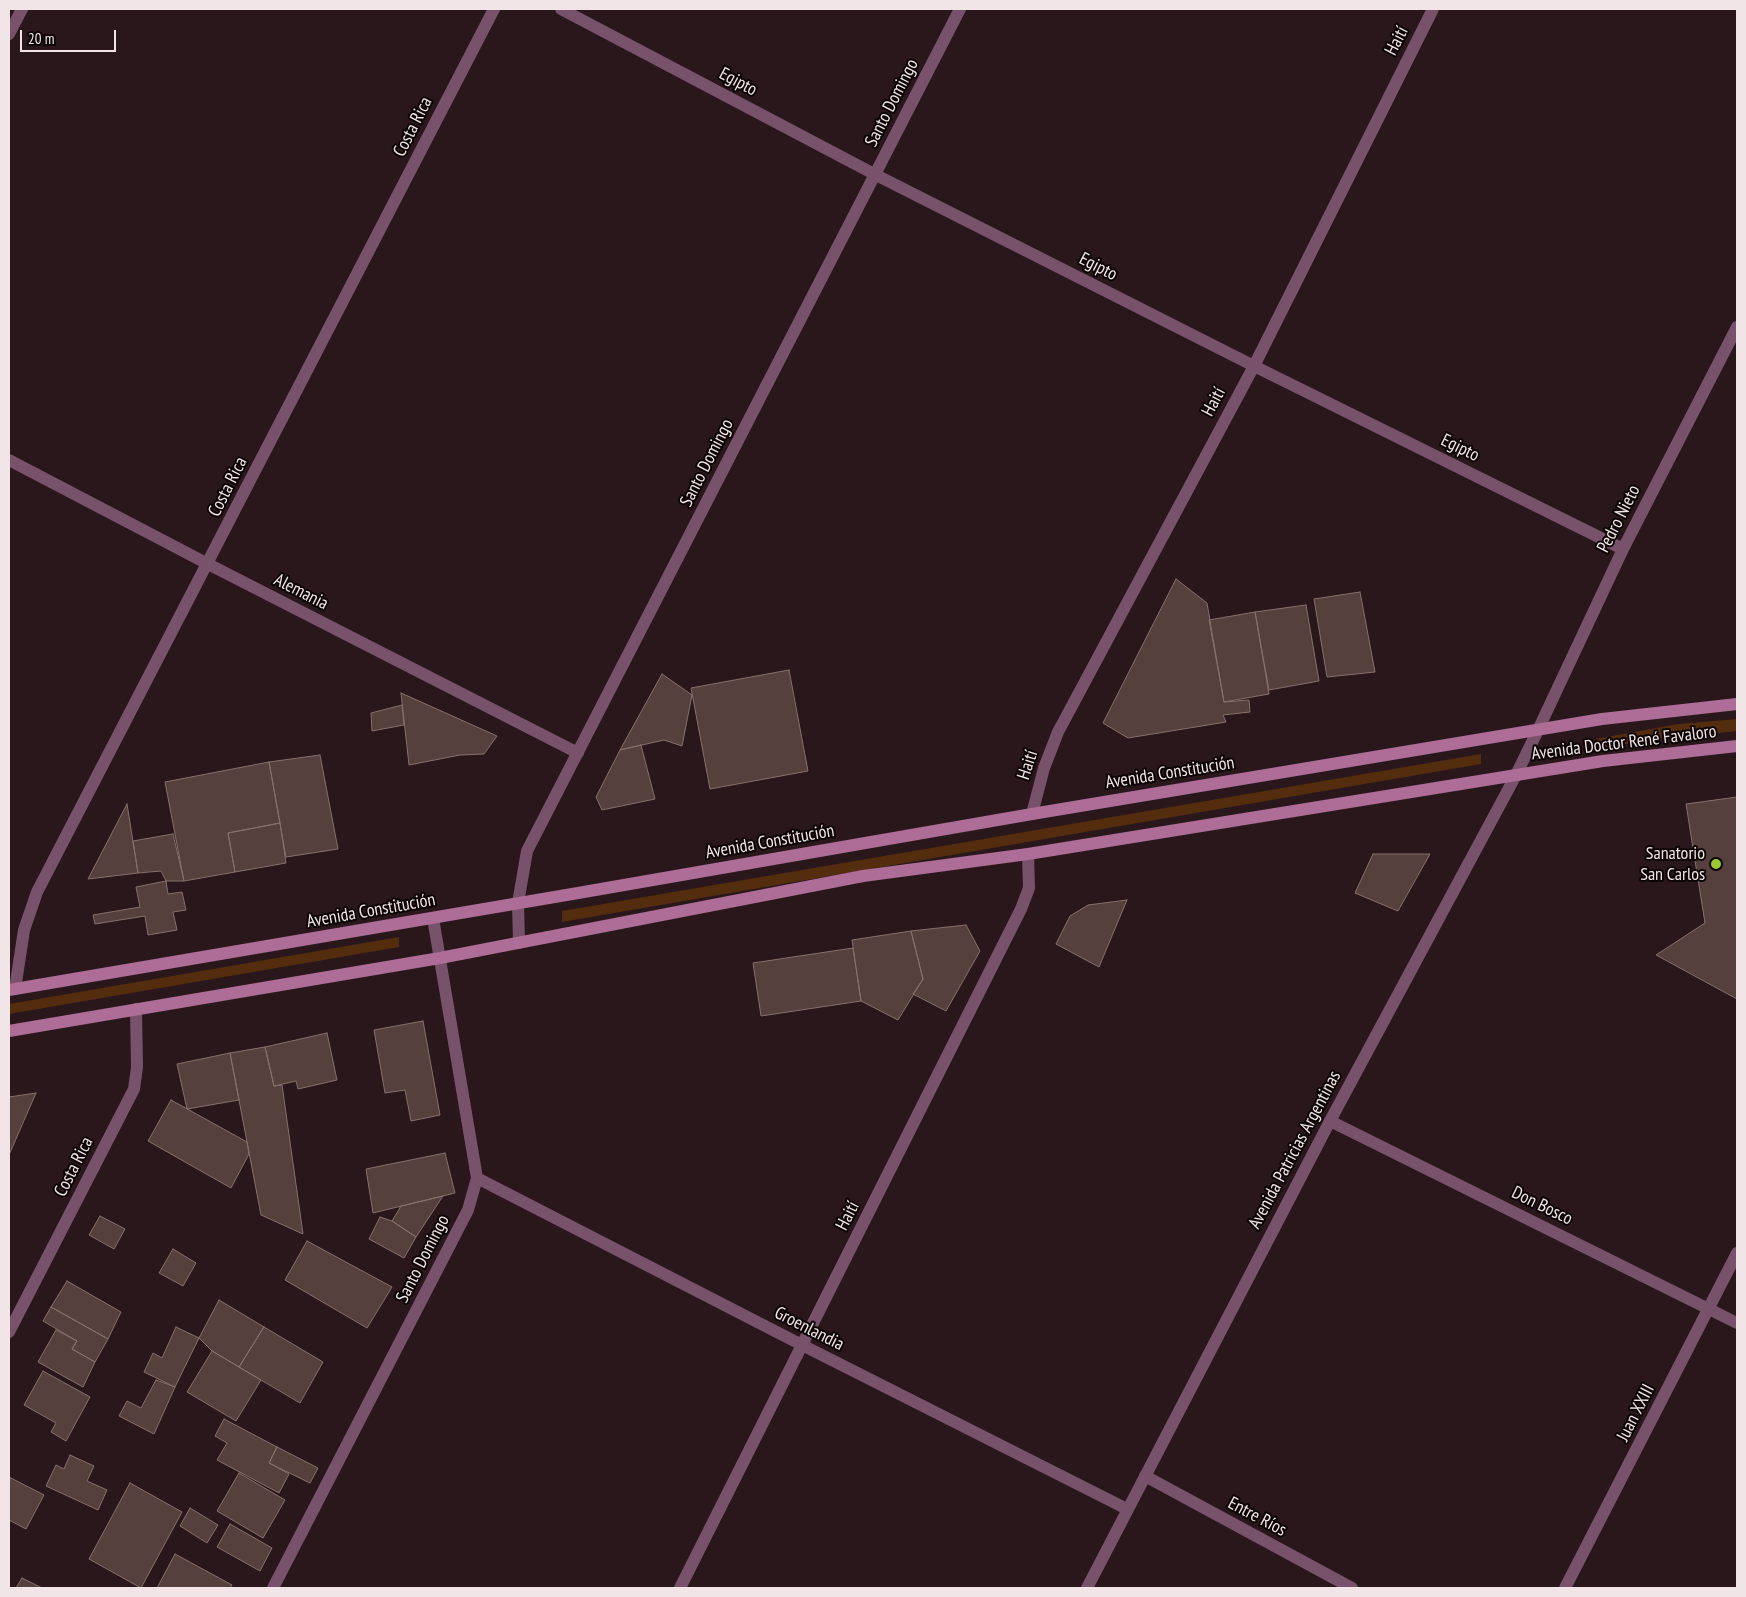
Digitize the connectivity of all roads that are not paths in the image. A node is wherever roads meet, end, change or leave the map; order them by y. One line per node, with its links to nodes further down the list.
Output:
1 (22, 9): 6 (street)
2 (494, 9): 12 (street, Costa Rica)
3 (561, 9): 7 (street, Egipto)
4 (960, 9): 7 (street, Santo Domingo)
5 (1432, 9): 9 (street, Haití)
6 (9, 34)
7 (876, 175): 9 (street, Egipto); 16 (street, Santo Domingo)
8 (1737, 327): 11 (street, Pedro Nieto)
9 (1254, 366): 11 (street, Egipto); 18 (street, Haití)
10 (9, 460): 12 (street, Alemania)
11 (1623, 549): 14 (street, Pedro Nieto)
12 (208, 564): 16 (street, Alemania); 24 (street, Costa Rica)
13 (1737, 704): 14 (main road, Avenida Doctor René Favaloro)
14 (1538, 730): 17 (street, Avenida Patricias Argentinas); 18 (main road, Avenida Constitución)
15 (1737, 746): 17 (main road, Avenida Doctor René Favaloro)
16 (578, 753): 20 (street, Santo Domingo)
17 (1516, 775): 19 (main road); 27 (street, Avenida Patricias Argentinas)
18 (1032, 814): 20 (main road, Avenida Constitución)
19 (1028, 854): 22 (main road); 33 (street, Haití)
20 (518, 903): 21 (main road, Avenida Constitución); 22 (street, Santo Domingo)
21 (433, 918): 23 (street, Santo Domingo); 24 (main road, Avenida Constitución)
22 (519, 943): 23 (main road)
23 (440, 958): 25 (main road); 28 (street, Santo Domingo)
24 (12, 989)
25 (136, 1009): 26 (main road); 32 (street, Costa Rica)
26 (9, 1031)
27 (1330, 1120): 30 (street, Don Bosco); 34 (street, Avenida Patricias Argentinas)
28 (477, 1178): 33 (street, Groenlandia); 36 (street, Santo Domingo)
29 (1737, 1254): 30 (street, Juan XXIII)
30 (1710, 1309): 31 (street, Don Bosco); 40 (street, Juan XXIII)
31 (1737, 1322)
32 (9, 1332)
33 (802, 1345): 35 (street, Groenlandia); 37 (street, Haití)
34 (1144, 1476): 35 (street, Avenida Patricias Argentinas); 39 (street, Entre Ríos)
35 (1127, 1509): 38 (street, Avenida Patricias Argentinas)
36 (273, 1588)
37 (680, 1588)
38 (1087, 1588)
39 (1352, 1588)
40 (1565, 1588)

